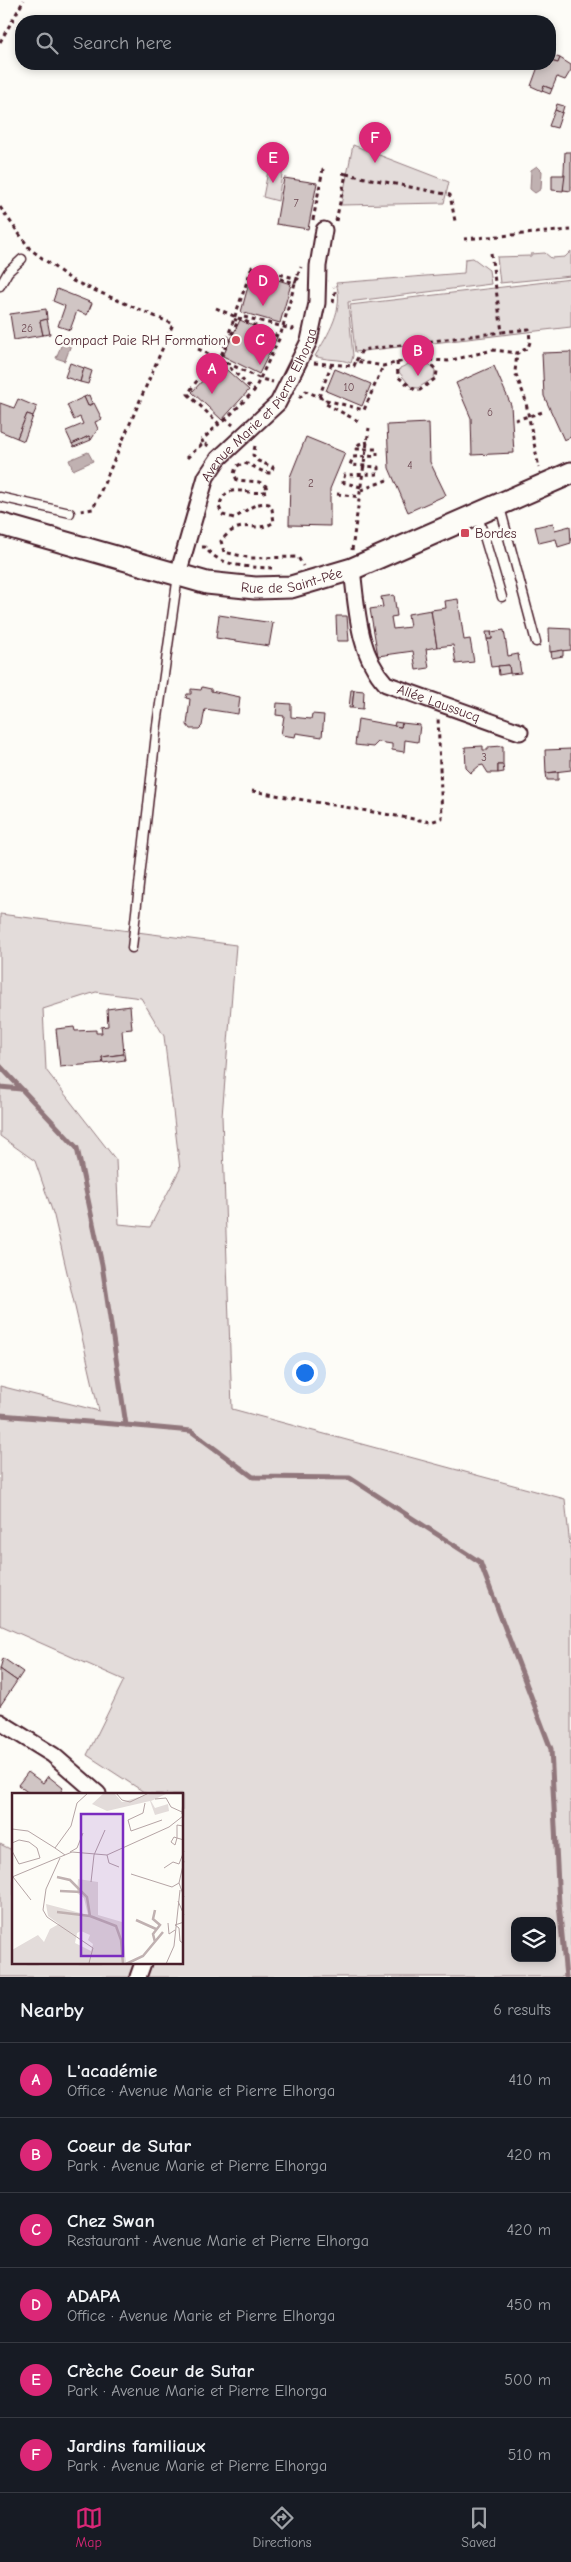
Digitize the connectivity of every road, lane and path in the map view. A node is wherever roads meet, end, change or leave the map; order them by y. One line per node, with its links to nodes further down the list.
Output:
1 (24, 0): 2 (path)
2 (15, 15)
3 (15, 16): 4 (path)
4 (0, 42)
5 (326, 168): 10 (path)
6 (339, 172): 7 (path)
7 (346, 174): 9 (path); 10 (path)
8 (0, 208): 68 (path)
9 (455, 221)
10 (324, 225): 71 (street, Avenue Marie et Pierre Elhorga)
11 (571, 230): 12 (path)
12 (464, 239)
13 (491, 253): 25 (path)
14 (22, 259): 19 (lane)
15 (301, 267): 17 (path)
16 (251, 270): 17 (path); 18 (path); 22 (path)
17 (298, 279): 18 (path); 20 (path)
18 (295, 283): 24 (path)
19 (0, 286)
20 (301, 287)
21 (216, 308): 22 (path)
22 (235, 317): 24 (path); 26 (path); 29 (path)
23 (298, 321): 24 (path)
24 (283, 327): 26 (path)
25 (502, 332): 28 (path); 30 (path)
26 (280, 337): 36 (path)
27 (198, 349): 29 (path)
28 (517, 353): 31 (path); 43 (path)
29 (220, 358): 36 (path); 38 (path); 47 (path)
30 (356, 361): 34 (path); 35 (path)
31 (428, 361): 32 (path); 32 (path)
32 (397, 362): 35 (path)
33 (315, 363): 34 (path)
34 (332, 363): 39 (path)
35 (383, 366): 40 (path)
36 (261, 379): 37 (path); 38 (path)
37 (281, 383)
38 (254, 390): 44 (path)
39 (318, 397): 40 (path); 41 (path)
40 (326, 400): 46 (path)
41 (295, 401)
42 (543, 412): 43 (path)
43 (527, 416): 45 (path); 61 (path)
44 (226, 418): 47 (path); 48 (path); 50 (path)
45 (515, 420)
46 (358, 421)
47 (219, 424): 53 (path)
48 (226, 425)
49 (369, 428): 52 (path)
50 (238, 430)
51 (214, 442): 53 (path)
52 (368, 442): 55 (path); 55 (path)
53 (203, 443): 57 (path)
54 (251, 443): 74 (path)
55 (367, 449): 56 (path); 56 (path)
56 (366, 457): 58 (path); 58 (path)
57 (187, 458)
58 (364, 466): 60 (path); 60 (path)
59 (571, 473): 67 (main road, Rue de Saint-Pée)
60 (363, 474): 63 (path); 63 (path)
61 (541, 475)
62 (387, 480): 63 (path)
63 (361, 489): 66 (path)
64 (337, 494): 66 (path)
65 (0, 497): 68 (lane)
66 (360, 497): 72 (path)
67 (499, 505): 69 (main road, Rue de Saint-Pée); 81 (lane)
68 (70, 513)
69 (477, 514): 77 (main road, Rue de Saint-Pée); 80 (lane)
70 (0, 524): 78 (main road, Rue de Saint-Pée)
71 (186, 544): 75 (path); 78 (street, Avenue Marie et Pierre Elhorga)
72 (352, 545)
73 (312, 566): 74 (path)
74 (303, 567): 76 (path); 79 (path)
75 (276, 568)
76 (294, 568)
77 (352, 569): 78 (main road, Rue de Saint-Pée); 82 (street, Allée Laussucq)
78 (178, 574): 85 (lane)
79 (304, 574)
80 (502, 597)
81 (536, 642)
82 (437, 701): 83 (street, Allée Laussucq); 84 (path)
83 (520, 732)
84 (252, 791)
85 (132, 948)
86 (0, 1722): 87 (street)
87 (97, 1793)
88 (142, 1964): 89 (street)
89 (138, 1977)

